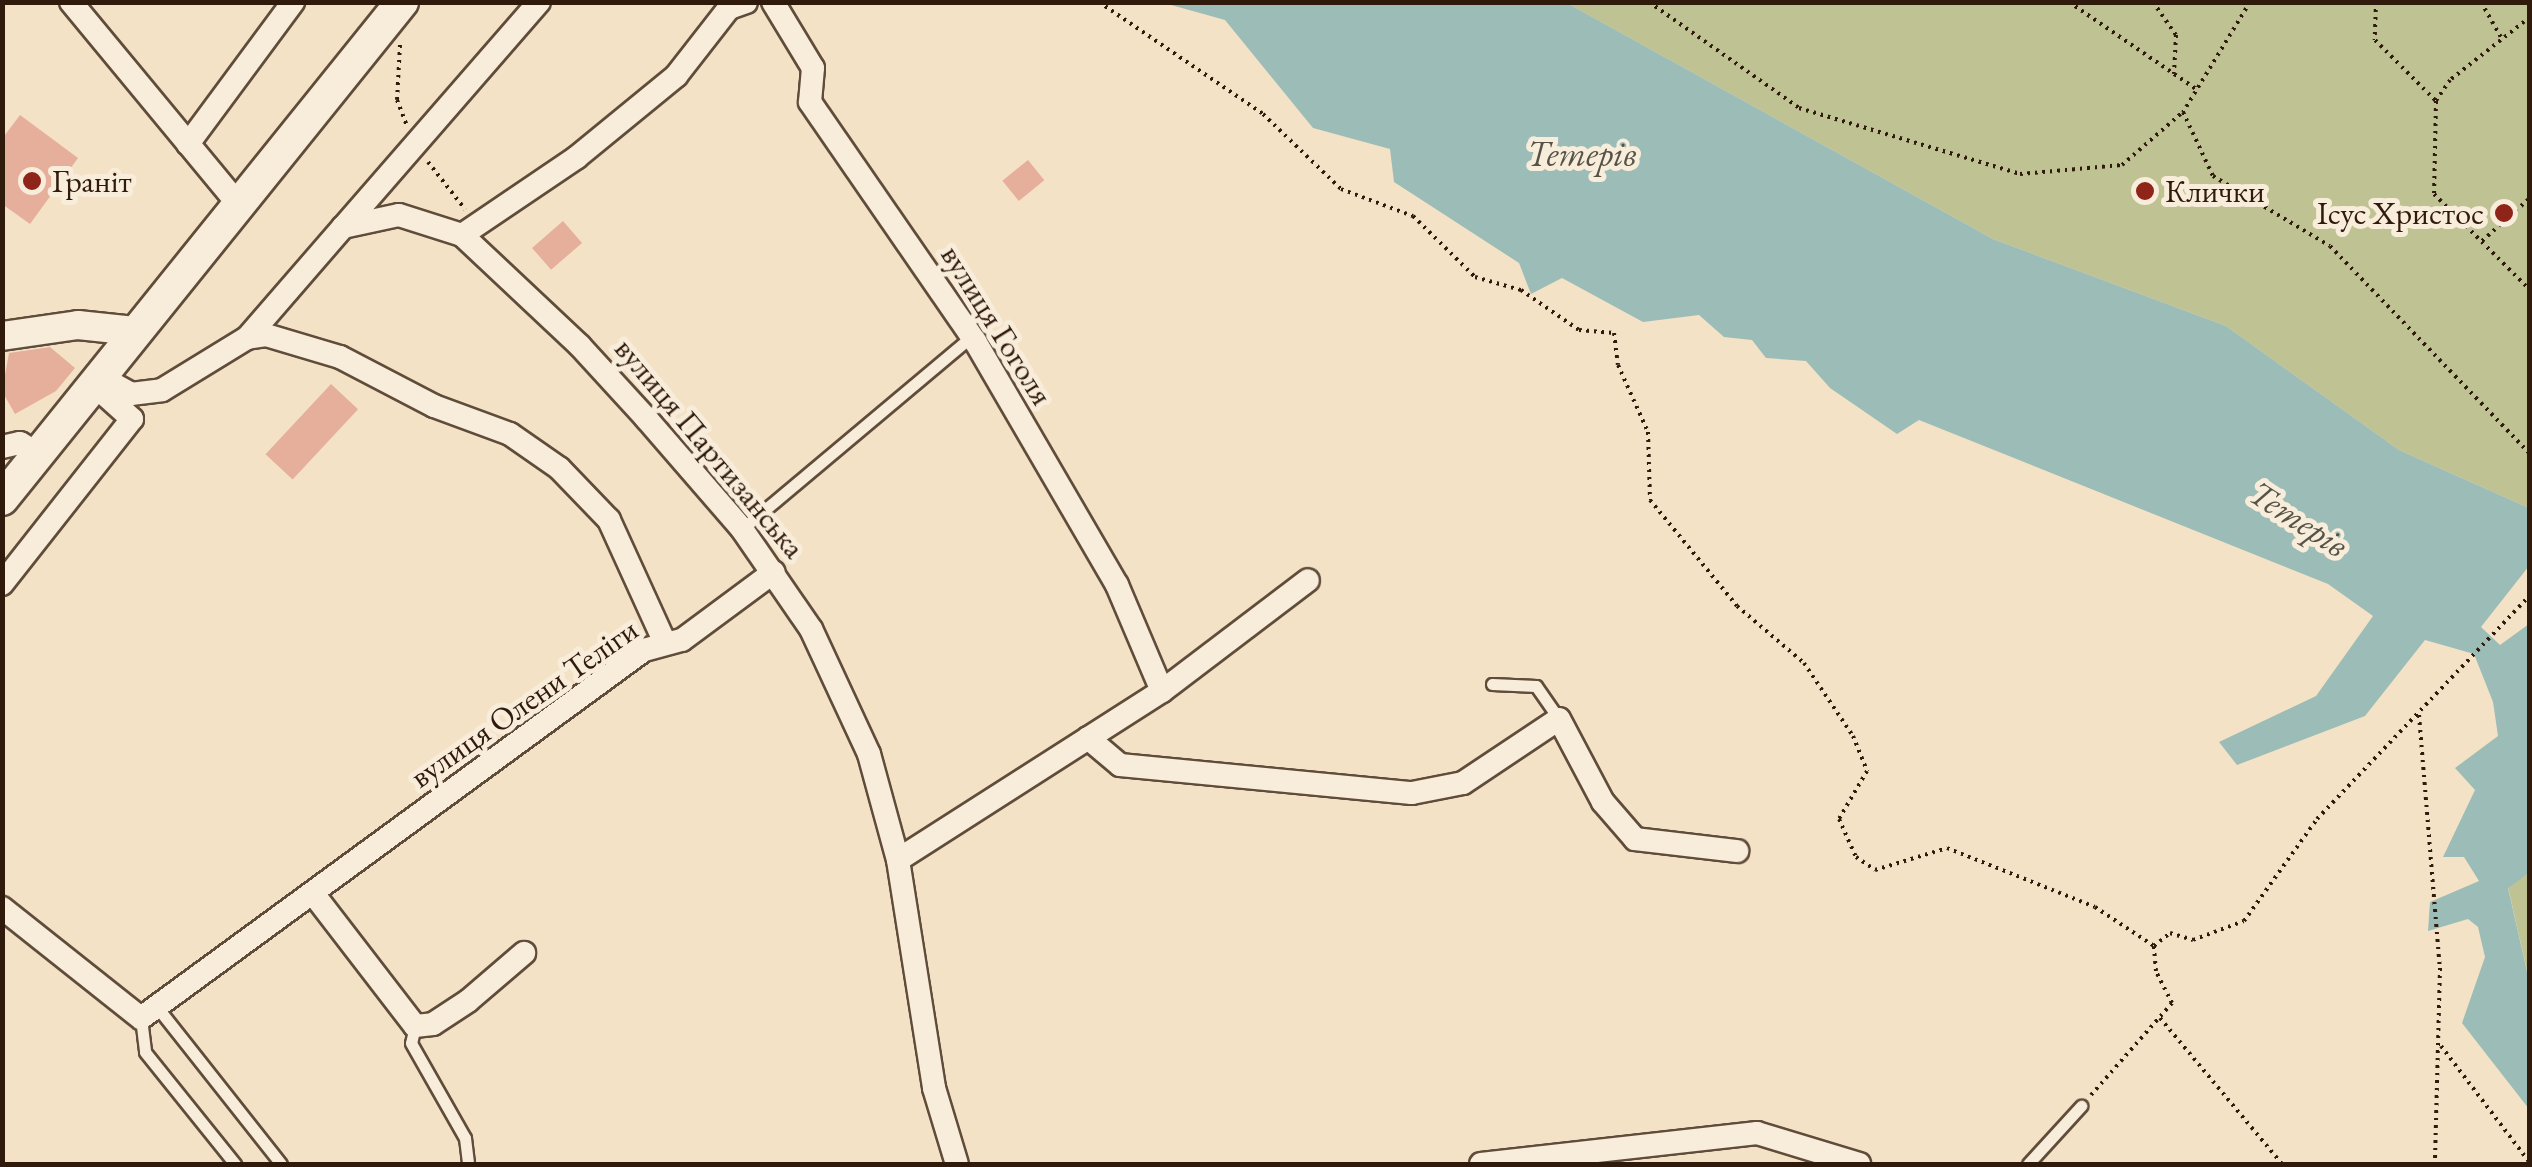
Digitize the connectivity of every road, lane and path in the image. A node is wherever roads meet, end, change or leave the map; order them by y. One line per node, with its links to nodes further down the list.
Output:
1 (71, 2): 20 (street)
2 (292, 2): 20 (street)
3 (402, 2): 22 (main road)
4 (539, 2): 23 (street)
5 (746, 2): 24 (street)
6 (774, 2): 29 (street, вулиця Гоголя)
7 (1099, 2): 51 (path)
8 (1649, 2): 19 (path)
9 (2069, 2): 16 (path)
10 (2153, 2): 16 (path)
11 (2250, 2): 17 (path)
12 (2376, 2): 18 (path)
13 (2481, 2): 15 (path)
14 (2530, 17): 15 (path)
15 (2502, 39): 18 (path)
16 (2174, 74): 17 (path)
17 (2196, 89): 19 (path)
18 (2436, 102): 25 (path)
19 (2183, 112): 34 (path)
20 (188, 144): 22 (street)
21 (2530, 198): 25 (path)
22 (238, 204): 27 (main road)
23 (343, 227): 24 (street, вулиця Партизанська); 30 (street)
24 (462, 235): 36 (street, вулиця Партизанська)
25 (2482, 242): 26 (path)
26 (2529, 291)
27 (135, 331): 28 (street); 31 (main road)
28 (2, 336)
29 (972, 336): 36 (lane); 43 (street, вулиця Гоголя)
30 (247, 338): 31 (street); 41 (street)
31 (96, 380): 33 (main road); 39 (street)
32 (2, 447): 33 (street)
33 (38, 454): 35 (main road)
34 (2530, 454)
35 (2, 499)
36 (742, 529): 37 (street, вулиця Партизанська)
37 (774, 572): 41 (street, вулиця Олени Теліги); 48 (street, вулиця Партизанська)
38 (1308, 580): 43 (street)
39 (2, 584)
40 (2530, 595): 44 (path)
41 (665, 643): 49 (street, вулиця Олени Теліги)
42 (1492, 684): 45 (lane)
43 (1162, 691): 46 (street)
44 (2419, 715): 51 (path); 56 (path)
45 (1559, 719): 46 (street); 47 (street)
46 (1088, 738): 48 (street)
47 (1737, 850)
48 (898, 860): 62 (street, вулиця Партизанська)
49 (316, 896): 53 (street, вулиця Олени Теліги); 55 (street)
50 (2, 908): 53 (street)
51 (2154, 946): 54 (path)
52 (524, 953): 55 (street)
53 (149, 1013): 59 (lane); 60 (lane)
54 (2160, 1018): 57 (path); 66 (path)
55 (415, 1026): 61 (lane)
56 (2441, 1046): 58 (path); 67 (path)
57 (2080, 1106): 65 (lane)
58 (2530, 1163)
59 (234, 1164)
60 (281, 1164)
61 (468, 1164)
62 (957, 1164)
63 (1481, 1164): 64 (street)
64 (1859, 1164)
65 (2028, 1164)
66 (2282, 1164)
67 (2435, 1164)

